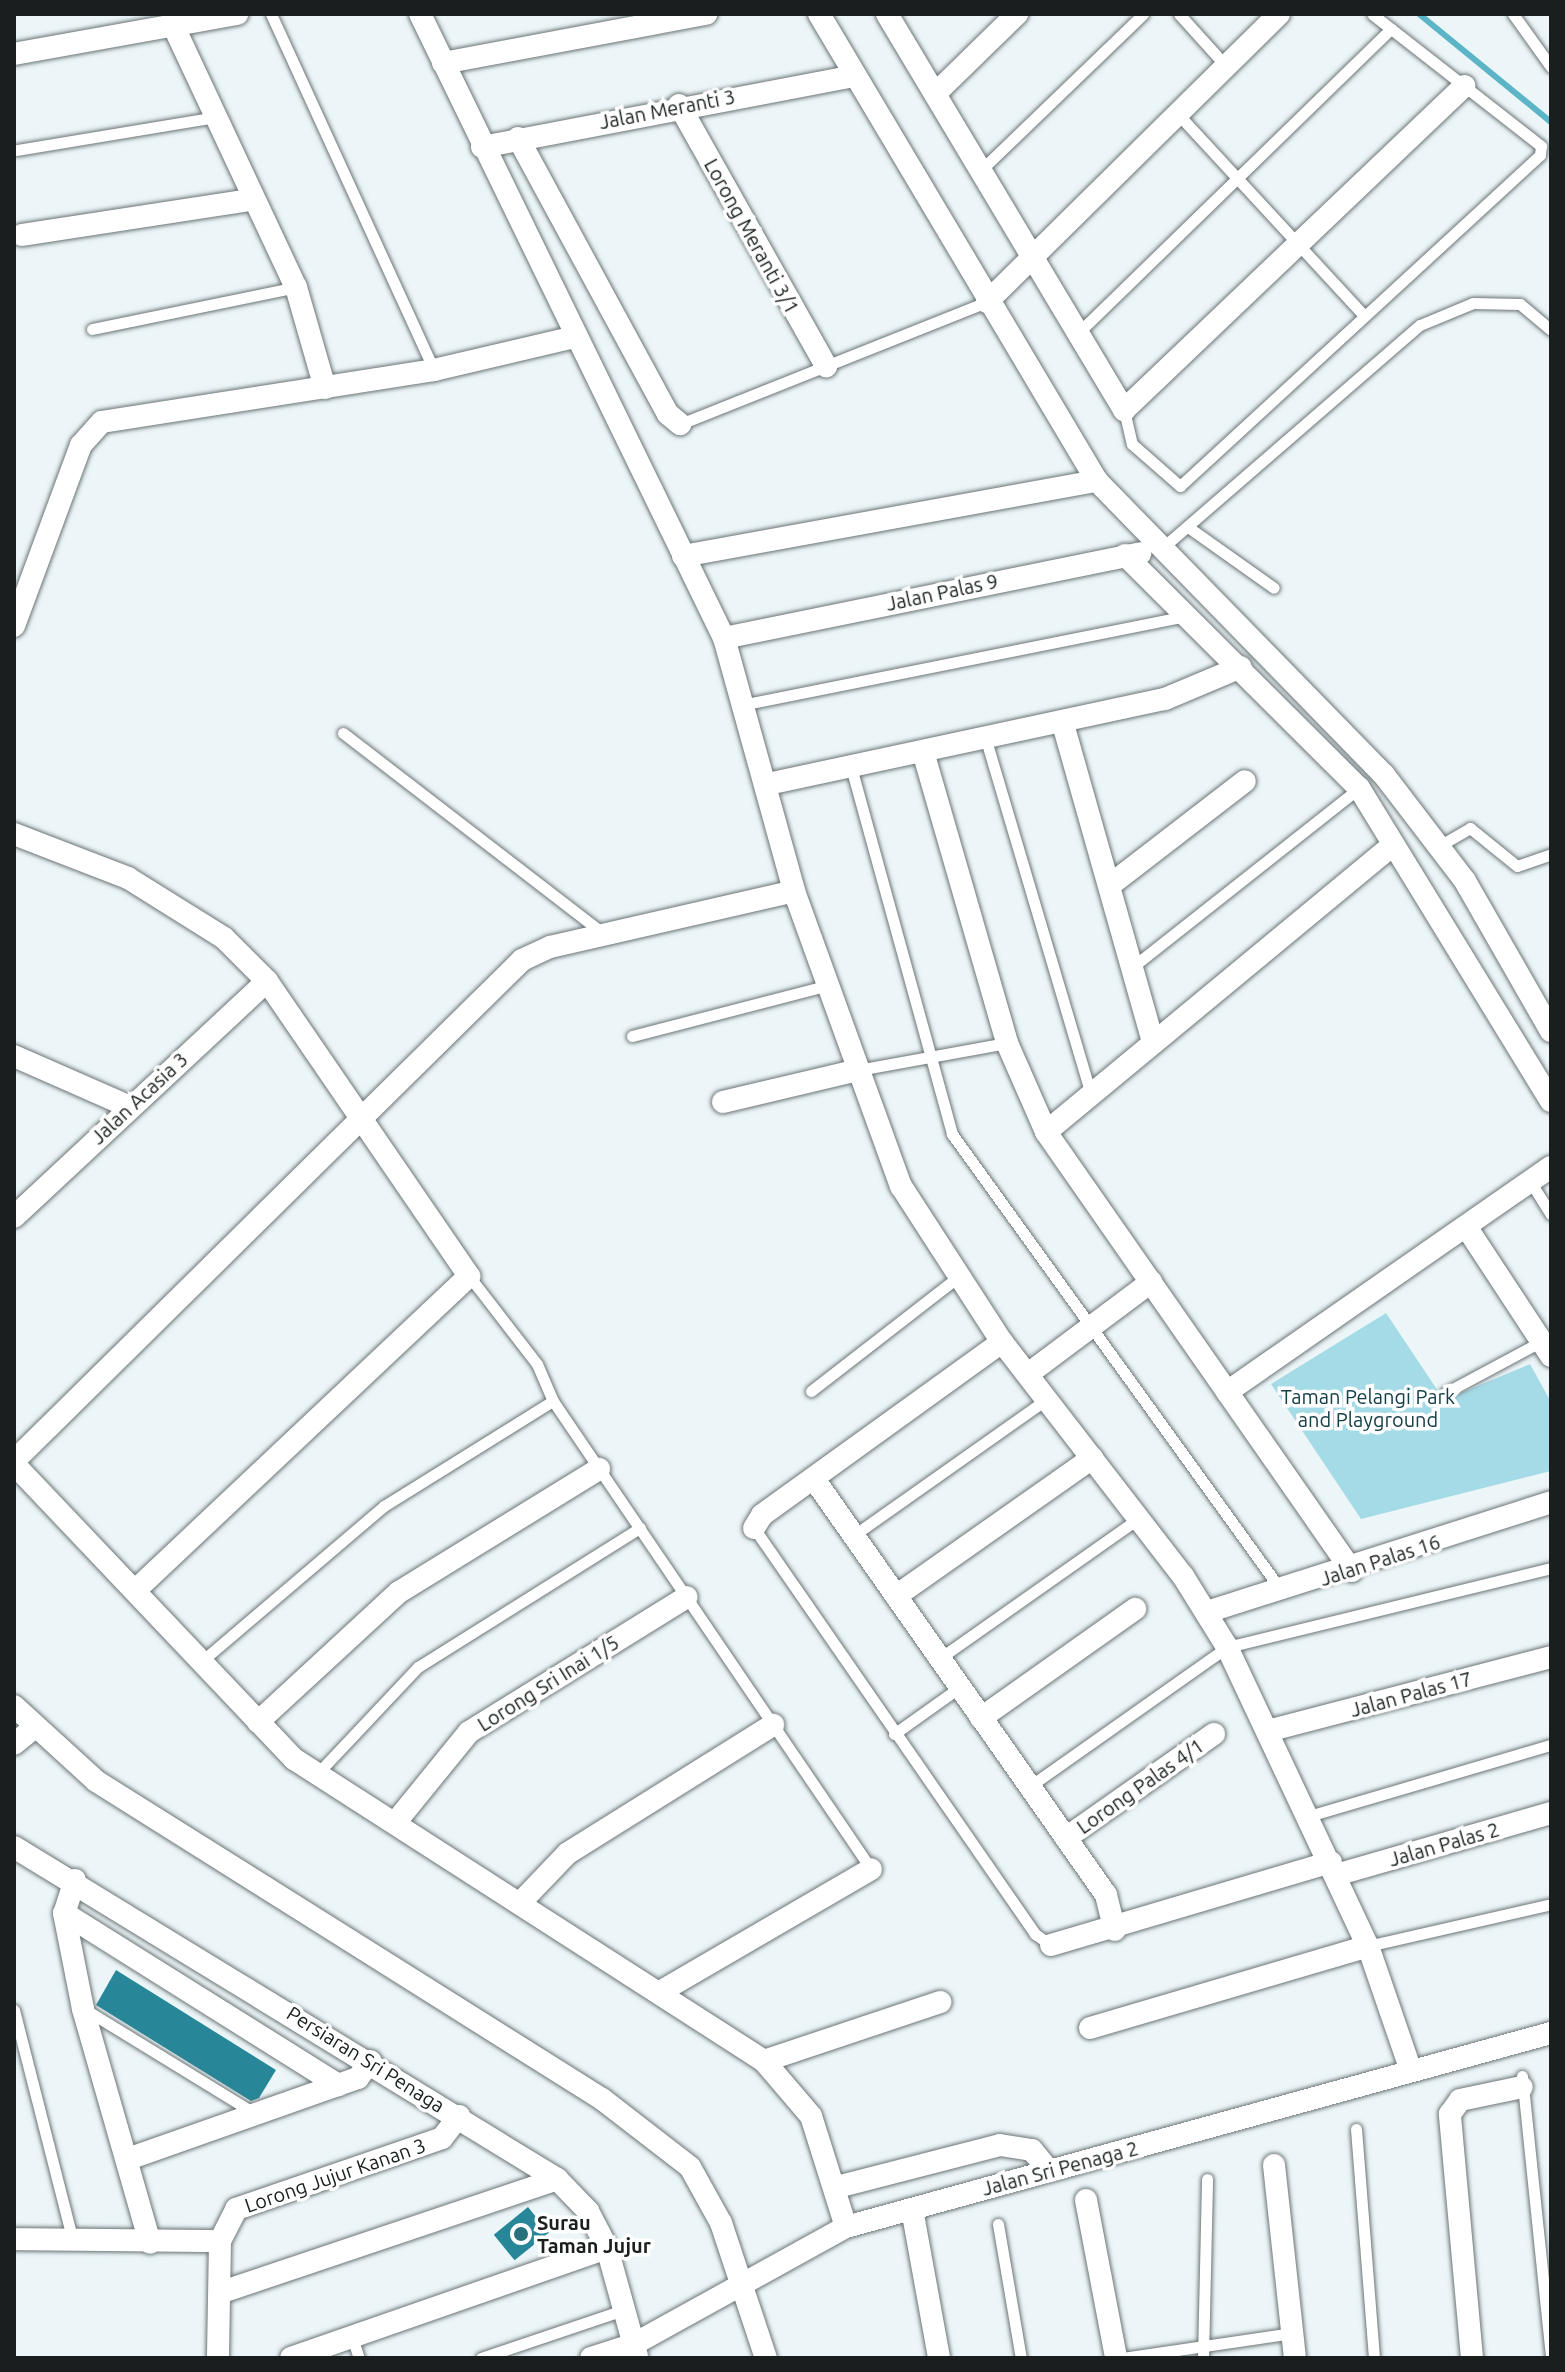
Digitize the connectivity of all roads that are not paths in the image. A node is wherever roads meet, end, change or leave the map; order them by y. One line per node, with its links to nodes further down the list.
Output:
1 (237, 14): 13 (street)
2 (271, 14): 42 (lane)
3 (420, 14): 16 (street)
4 (706, 14): 16 (street)
5 (819, 14): 19 (street)
6 (887, 14): 21 (street)
7 (1017, 14): 21 (street)
8 (1143, 14): 28 (lane)
9 (1179, 14): 17 (lane)
10 (1279, 14): 17 (street)
11 (1372, 14): 14 (lane)
12 (1513, 14): 18 (lane)
13 (173, 25): 15 (street); 24 (street)
14 (1391, 29): 20 (lane); 29 (lane)
15 (14, 54)
16 (443, 63): 26 (street)
17 (1226, 66): 23 (street)
18 (1551, 67)
19 (854, 76): 22 (street, Jalan Meranti 3); 35 (street)
20 (1464, 86): 32 (street); 36 (lane)
21 (935, 94): 28 (street)
22 (679, 105): 25 (street, Jalan Meranti 3); 41 (street, Lorong Meranti 3/1)
23 (1177, 113): 29 (lane); 33 (street)
24 (211, 118): 27 (lane); 30 (street)
25 (518, 138): 26 (street, Jalan Meranti 3); 45 (street)
26 (482, 147): 40 (street)
27 (17, 150)
28 (981, 170): 33 (street)
29 (1237, 179): 32 (lane); 39 (lane)
30 (251, 200): 31 (street); 34 (street)
31 (22, 235)
32 (1300, 247): 36 (lane); 44 (street)
33 (1032, 255): 35 (street); 39 (street)
34 (296, 287): 37 (lane); 43 (street)
35 (987, 302): 41 (lane); 46 (street)
36 (1364, 316): 44 (lane)
37 (92, 329)
38 (1551, 330): 47 (lane)
39 (1077, 334): 44 (street)
40 (575, 337): 42 (street); 50 (street)
41 (826, 366): 45 (lane)
42 (434, 370): 43 (street)
43 (325, 388): 53 (street)
44 (1124, 410)
45 (680, 424)
46 (1097, 481): 48 (street); 50 (street)
47 (1188, 527): 48 (lane); 51 (lane)
48 (1161, 549): 49 (street, Jalan Palas 9); 66 (street)
49 (1125, 555): 52 (street); 54 (street, Jalan Palas 9)
50 (683, 556): 54 (street)
51 (1274, 588)
52 (1189, 615): 55 (street); 56 (lane)
53 (14, 626)
54 (724, 638): 56 (street)
55 (1241, 667): 57 (street); 64 (street)
56 (741, 705): 63 (street)
57 (1063, 724): 59 (street); 69 (street)
58 (343, 733): 71 (lane)
59 (986, 740): 60 (street); 82 (lane)
60 (924, 755): 61 (street); 78 (street)
61 (851, 767): 63 (street); 80 (lane)
62 (1245, 781): 69 (street)
63 (768, 784): 70 (street)
64 (1359, 788): 67 (street); 72 (lane)
65 (14, 834): 73 (street)
66 (1439, 846): 68 (lane); 75 (street)
67 (1391, 847): 77 (street); 83 (street)
68 (1551, 854)
69 (1114, 882): 72 (street)
70 (794, 891): 71 (street); 74 (street)
71 (605, 935): 86 (street)
72 (1135, 965): 77 (street)
73 (267, 981): 85 (street, Jalan Acasia 3); 86 (street)
74 (826, 986): 76 (lane); 81 (street)
75 (1551, 1031)
76 (632, 1036)
77 (1153, 1041): 82 (street)
78 (1007, 1043): 80 (lane); 87 (street)
79 (14, 1056): 85 (street)
80 (937, 1058): 81 (lane); 96 (lane)
81 (854, 1071): 84 (street); 94 (street)
82 (1090, 1091): 87 (street)
83 (1551, 1101)
84 (723, 1102)
85 (128, 1106): 91 (street, Jalan Acasia 3)
86 (361, 1119): 93 (street); 106 (street)
87 (1046, 1132): 95 (street)
88 (1551, 1167): 89 (street)
89 (1530, 1181): 90 (lane); 92 (street)
90 (1551, 1214)
91 (14, 1217)
92 (1467, 1228): 98 (street); 101 (street)
93 (469, 1276): 104 (lane); 116 (street)
94 (958, 1277): 97 (street); 100 (lane)
95 (1151, 1282): 96 (street); 101 (street)
96 (1091, 1330): 99 (street); 117 (lane)
97 (1002, 1342): 99 (street); 108 (street)
98 (1546, 1348): 102 (lane)
99 (1028, 1374): 103 (street)
100 (811, 1391)
101 (1227, 1392): 115 (street)
102 (1445, 1393)
103 (1048, 1398): 105 (street); 113 (lane)
104 (553, 1401): 107 (lane); 125 (lane)
105 (1092, 1458): 110 (street); 118 (street)
106 (14, 1462): 116 (street)
107 (599, 1469): 111 (lane); 129 (street)
108 (814, 1479): 112 (street); 113 (street)
109 (1551, 1502): 115 (street, Jalan Palas 16)
110 (1139, 1517): 121 (street); 124 (lane)
111 (640, 1528): 119 (lane); 137 (lane)
112 (754, 1528): 133 (lane)
113 (854, 1535): 118 (street)
114 (1551, 1568): 122 (lane)
115 (1352, 1571): 117 (street, Jalan Palas 16)
116 (138, 1588): 125 (street)
117 (1282, 1591): 121 (street, Jalan Palas 16)
118 (896, 1596): 124 (street)
119 (687, 1597): 130 (lane); 141 (street, Lorong Sri Inai 1/5)
120 (1135, 1609): 128 (street)
121 (1207, 1612): 122 (street)
122 (1227, 1647): 132 (street); 138 (lane)
123 (1551, 1657): 132 (street, Jalan Palas 17)
124 (940, 1658): 126 (street)
125 (203, 1660): 129 (street)
126 (960, 1687): 128 (street); 133 (lane)
127 (14, 1706): 131 (street)
128 (981, 1718): 138 (street)
129 (258, 1722): 137 (street)
130 (773, 1725): 145 (lane); 147 (street)
131 (35, 1727): 135 (street); 182 (street)
132 (1271, 1730): 140 (street)
133 (894, 1734): 151 (lane)
134 (1214, 1734): 142 (street, Lorong Palas 4/1)
135 (14, 1744)
136 (1551, 1745): 140 (lane)
137 (317, 1774): 141 (street)
138 (1030, 1786): 142 (street)
139 (1551, 1813): 144 (street, Jalan Palas 2)
140 (1309, 1816): 144 (street)
141 (395, 1823): 147 (street)
142 (1066, 1838): 150 (street)
143 (14, 1847): 146 (street, Persiaran Sri Penaga)
144 (1334, 1868): 150 (street, Jalan Palas 2); 152 (street)
145 (871, 1869): 153 (street)
146 (75, 1880): 149 (street); 159 (street, Persiaran Sri Penaga)
147 (520, 1903): 153 (street)
148 (1551, 1904): 152 (lane)
149 (64, 1913): 155 (street); 163 (street)
150 (1115, 1930): 151 (street, Jalan Palas 2)
151 (1051, 1945)
152 (1368, 1946): 157 (street); 161 (street)
153 (660, 1992): 160 (street)
154 (940, 2002): 160 (street)
155 (83, 2009): 164 (lane); 167 (street)
156 (14, 2010): 179 (lane)
157 (1090, 2028)
158 (1551, 2033): 161 (street, Jalan Sri Penaga 2)
159 (371, 2061): 163 (street); 165 (street, Persiaran Sri Penaga)
160 (764, 2061): 172 (street)
161 (1411, 2071): 169 (street, Jalan Sri Penaga 2)
162 (1522, 2081): 200 (street); 201 (lane)
163 (338, 2085): 164 (street)
164 (256, 2114): 167 (street)
165 (459, 2116): 170 (street, Persiaran Sri Penaga); 178 (street, Lorong Jujur Kanan 3)
166 (1356, 2129): 199 (lane)
167 (128, 2159): 180 (street)
168 (1274, 2165): 185 (street)
169 (1049, 2171): 172 (street); 174 (street, Jalan Sri Penaga 2)
170 (557, 2179): 181 (street, Persiaran Sri Penaga); 183 (street)
171 (1207, 2179): 188 (lane)
172 (837, 2187): 176 (street)
173 (1086, 2200): 196 (street)
174 (912, 2209): 176 (street, Jalan Sri Penaga 2); 194 (street)
175 (998, 2224): 195 (lane)
176 (846, 2227): 182 (street, Jalan Sri Penaga 2)
177 (14, 2239): 179 (street)
178 (220, 2241): 180 (street); 183 (street)
179 (73, 2242): 180 (street)
180 (150, 2243)
181 (607, 2248): 184 (street, Persiaran Sri Penaga); 186 (street)
182 (743, 2286): 187 (street, Jalan Sri Penaga 2); 193 (street)
183 (222, 2292): 189 (street)
184 (624, 2310): 187 (street, Persiaran Sri Penaga); 191 (lane)
185 (1292, 2333): 188 (lane); 198 (street)
186 (356, 2347): 190 (street)
187 (636, 2351): 192 (street, Jalan Sri Penaga 2)
188 (1202, 2353): 197 (lane)
189 (218, 2358)
190 (291, 2358)
191 (481, 2358)
192 (591, 2358)
193 (766, 2358)
194 (939, 2358)
195 (1021, 2358)
196 (1116, 2358)
197 (1123, 2358)
198 (1295, 2358)
199 (1374, 2358)
200 (1472, 2358)
201 (1551, 2358)

